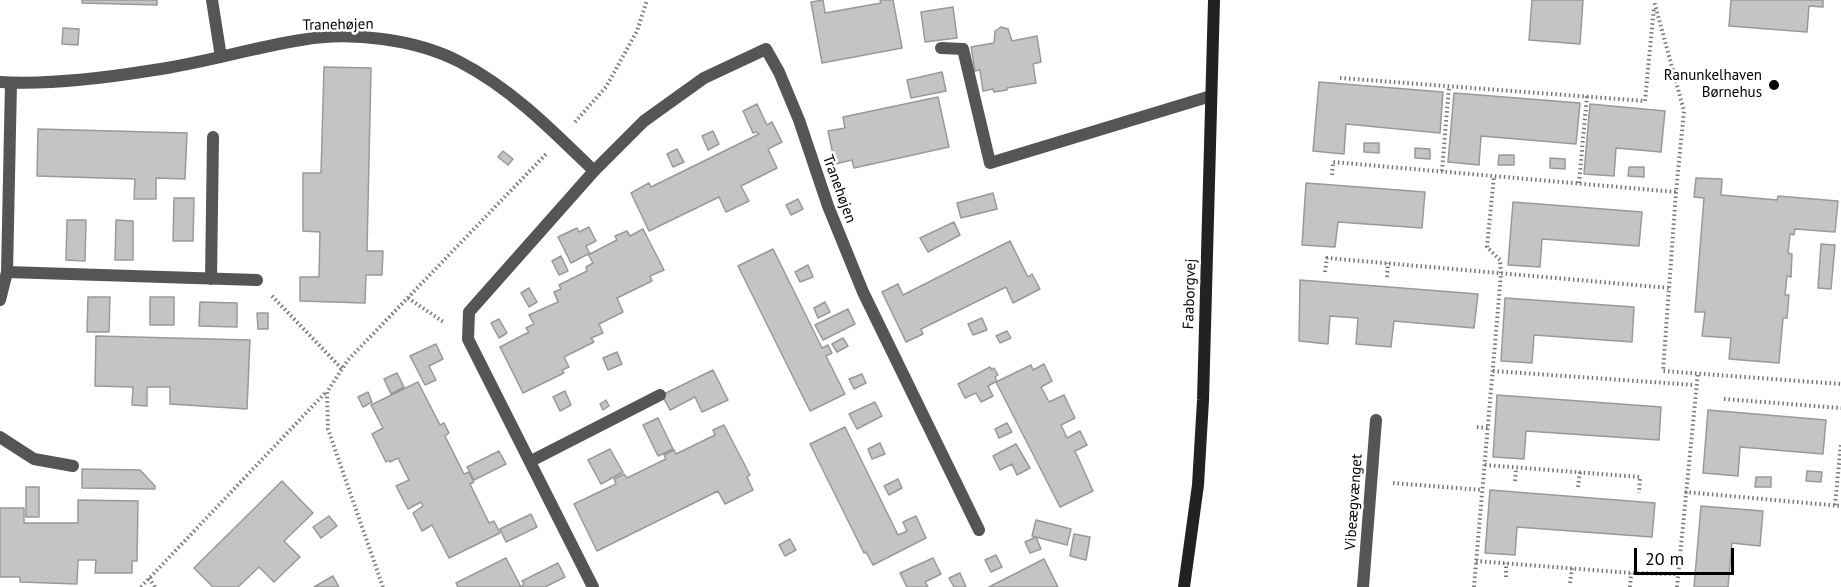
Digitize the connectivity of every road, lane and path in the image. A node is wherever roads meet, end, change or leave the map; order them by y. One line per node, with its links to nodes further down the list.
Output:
1 (212, 0): 6 (street)
2 (647, 0): 13 (path)
3 (1214, 0): 10 (street, Faaborgvej)
4 (1654, 1): 11 (path); 19 (path)
5 (941, 48): 10 (street)
6 (220, 57): 8 (street, Tranehøjen); 13 (street, Tranehøjen)
7 (1340, 78): 9 (path)
8 (5, 83): 21 (street, Tranehøjen)
9 (1449, 86): 11 (path); 15 (path)
10 (1211, 96): 71 (street, Faaborgvej)
11 (1587, 96): 18 (path)
12 (213, 137): 25 (street)
13 (561, 139): 14 (street, Tranehøjen); 28 (path)
14 (594, 171): 30 (street, Tranehøjen); 58 (street, Tranehøjen)
15 (1442, 171): 16 (path); 17 (path)
16 (1332, 175)
17 (1494, 176): 18 (path); 23 (path)
18 (1579, 183): 19 (path)
19 (1676, 192): 27 (path)
20 (1388, 263): 22 (path); 23 (path); 24 (path)
21 (7, 272): 25 (street); 29 (street, Tranehøjen)
22 (1325, 272)
23 (1501, 274): 27 (path); 32 (path)
24 (1387, 277)
25 (211, 279): 26 (street)
26 (257, 280): 31 (path)
27 (1670, 288): 33 (path)
28 (408, 298): 30 (path); 31 (path)
29 (0, 300)
30 (468, 339): 45 (street)
31 (342, 369): 36 (path)
32 (1493, 371): 35 (path); 42 (path)
33 (1698, 372): 34 (path); 35 (path)
34 (1841, 384)
35 (1695, 385): 54 (path)
36 (327, 392): 65 (path); 69 (path)
37 (660, 394): 45 (street)
38 (1724, 399): 39 (path)
39 (1841, 408)
40 (1376, 420): 50 (street, Vibeægvænget)
41 (1477, 427): 42 (path)
42 (1488, 428): 47 (path)
43 (0, 437): 46 (street)
44 (1841, 443): 56 (path)
45 (531, 461): 70 (street)
46 (73, 465)
47 (1485, 465): 48 (path); 53 (path)
48 (1516, 468): 49 (path); 51 (path)
49 (1580, 472): 52 (path); 55 (path)
50 (1370, 481): 53 (path); 72 (street, Vibeægvænget)
51 (1515, 481)
52 (1578, 488)
53 (1482, 490): 59 (path)
54 (1685, 492): 56 (path); 63 (path)
55 (1639, 493)
56 (1835, 505): 57 (path)
57 (1841, 506)
58 (979, 530)
59 (1476, 561): 60 (path); 73 (path)
60 (1506, 563): 61 (path); 64 (path)
61 (1572, 568): 62 (path); 66 (path)
62 (1631, 573): 63 (path); 74 (path)
63 (1677, 574): 75 (path)
64 (1506, 577)
65 (149, 578): 67 (path); 68 (path)
66 (1570, 584)
67 (141, 587)
68 (155, 587)
69 (383, 587)
70 (593, 587)
71 (1184, 587)
72 (1363, 587)
73 (1474, 587)
74 (1630, 587)
75 (1677, 587)

